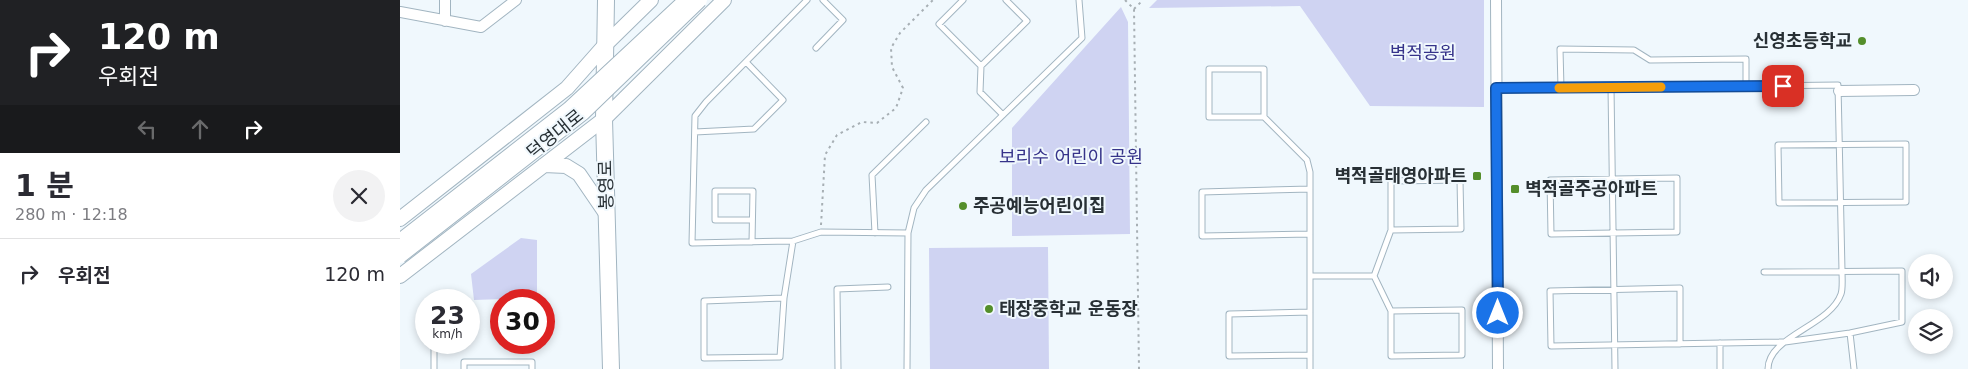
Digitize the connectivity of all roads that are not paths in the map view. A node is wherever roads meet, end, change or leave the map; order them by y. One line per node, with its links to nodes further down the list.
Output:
1 (445, 0): 15 (street)
2 (516, 0): 15 (street)
3 (606, 0): 16 (main road, 봉영로)
4 (651, 0): 16 (main road)
5 (686, 0): 44 (main road, 덕영대로, bridge)
6 (700, 0): 47 (main road, 덕영대로, bridge)
7 (724, 0): 28 (main road)
8 (807, 0): 18 (lane)
9 (823, 0): 17 (lane)
10 (963, 0): 19 (lane)
11 (1006, 0): 19 (lane)
12 (1079, 0): 26 (lane)
13 (1496, 0): 21 (street)
14 (400, 12): 15 (street)
15 (445, 21)
16 (605, 45): 28 (main road, 봉영로); 37 (main road)
17 (816, 48)
18 (746, 62): 30 (lane); 30 (lane)
19 (981, 66): 26 (lane)
20 (1746, 86): 22 (lane); 23 (lane); 25 (lane)
21 (1496, 88): 22 (lane); 72 (street)
22 (1560, 88): 23 (lane)
23 (1611, 88): 33 (lane)
24 (1914, 90): 25 (street)
25 (1839, 91): 31 (lane)
26 (1003, 115): 41 (lane)
27 (1264, 117): 27 (lane); 34 (lane)
28 (604, 119): 32 (main road); 36 (main road, 봉영로)
29 (926, 122): 40 (lane)
30 (695, 132): 46 (lane)
31 (1840, 144): 35 (lane); 35 (lane); 35 (lane)
32 (544, 165): 36 (main road); 50 (main road)
33 (1612, 179): 42 (lane); 42 (lane); 42 (lane)
34 (1310, 189): 43 (lane); 43 (lane)
35 (1841, 201): 48 (lane)
36 (607, 215): 68 (main road, 봉영로)
37 (400, 220)
38 (752, 220): 38 (lane); 46 (lane)
39 (1392, 230): 39 (lane); 52 (lane)
40 (875, 233): 41 (lane); 45 (lane)
41 (908, 233): 70 (lane)
42 (1613, 233): 54 (lane)
43 (1310, 234): 51 (lane)
44 (400, 241)
45 (793, 241): 46 (lane); 55 (lane)
46 (752, 242)
47 (400, 256)
48 (1842, 271): 49 (lane); 58 (lane); 59 (lane)
49 (1764, 272)
50 (400, 276)
51 (1310, 276): 52 (lane); 57 (lane)
52 (1374, 276): 56 (lane)
53 (888, 287): 69 (lane)
54 (1614, 290): 61 (lane); 62 (lane); 62 (lane)
55 (784, 298): 55 (lane)
56 (1391, 311): 56 (lane)
57 (1310, 312): 64 (lane); 64 (lane)
58 (1850, 333): 59 (lane); 76 (lane)
59 (1785, 342): 60 (lane); 75 (lane)
60 (1720, 343): 61 (lane); 74 (lane)
61 (1680, 344): 62 (lane)
62 (1614, 345): 73 (lane)
63 (434, 354): 65 (lane)
64 (1310, 355): 71 (lane)
65 (434, 369)
66 (464, 369): 67 (lane)
67 (532, 369)
68 (611, 369)
69 (838, 369)
70 (906, 369)
71 (1310, 369)
72 (1498, 369)
73 (1615, 369)
74 (1720, 369)
75 (1768, 369)
76 (1854, 369)

